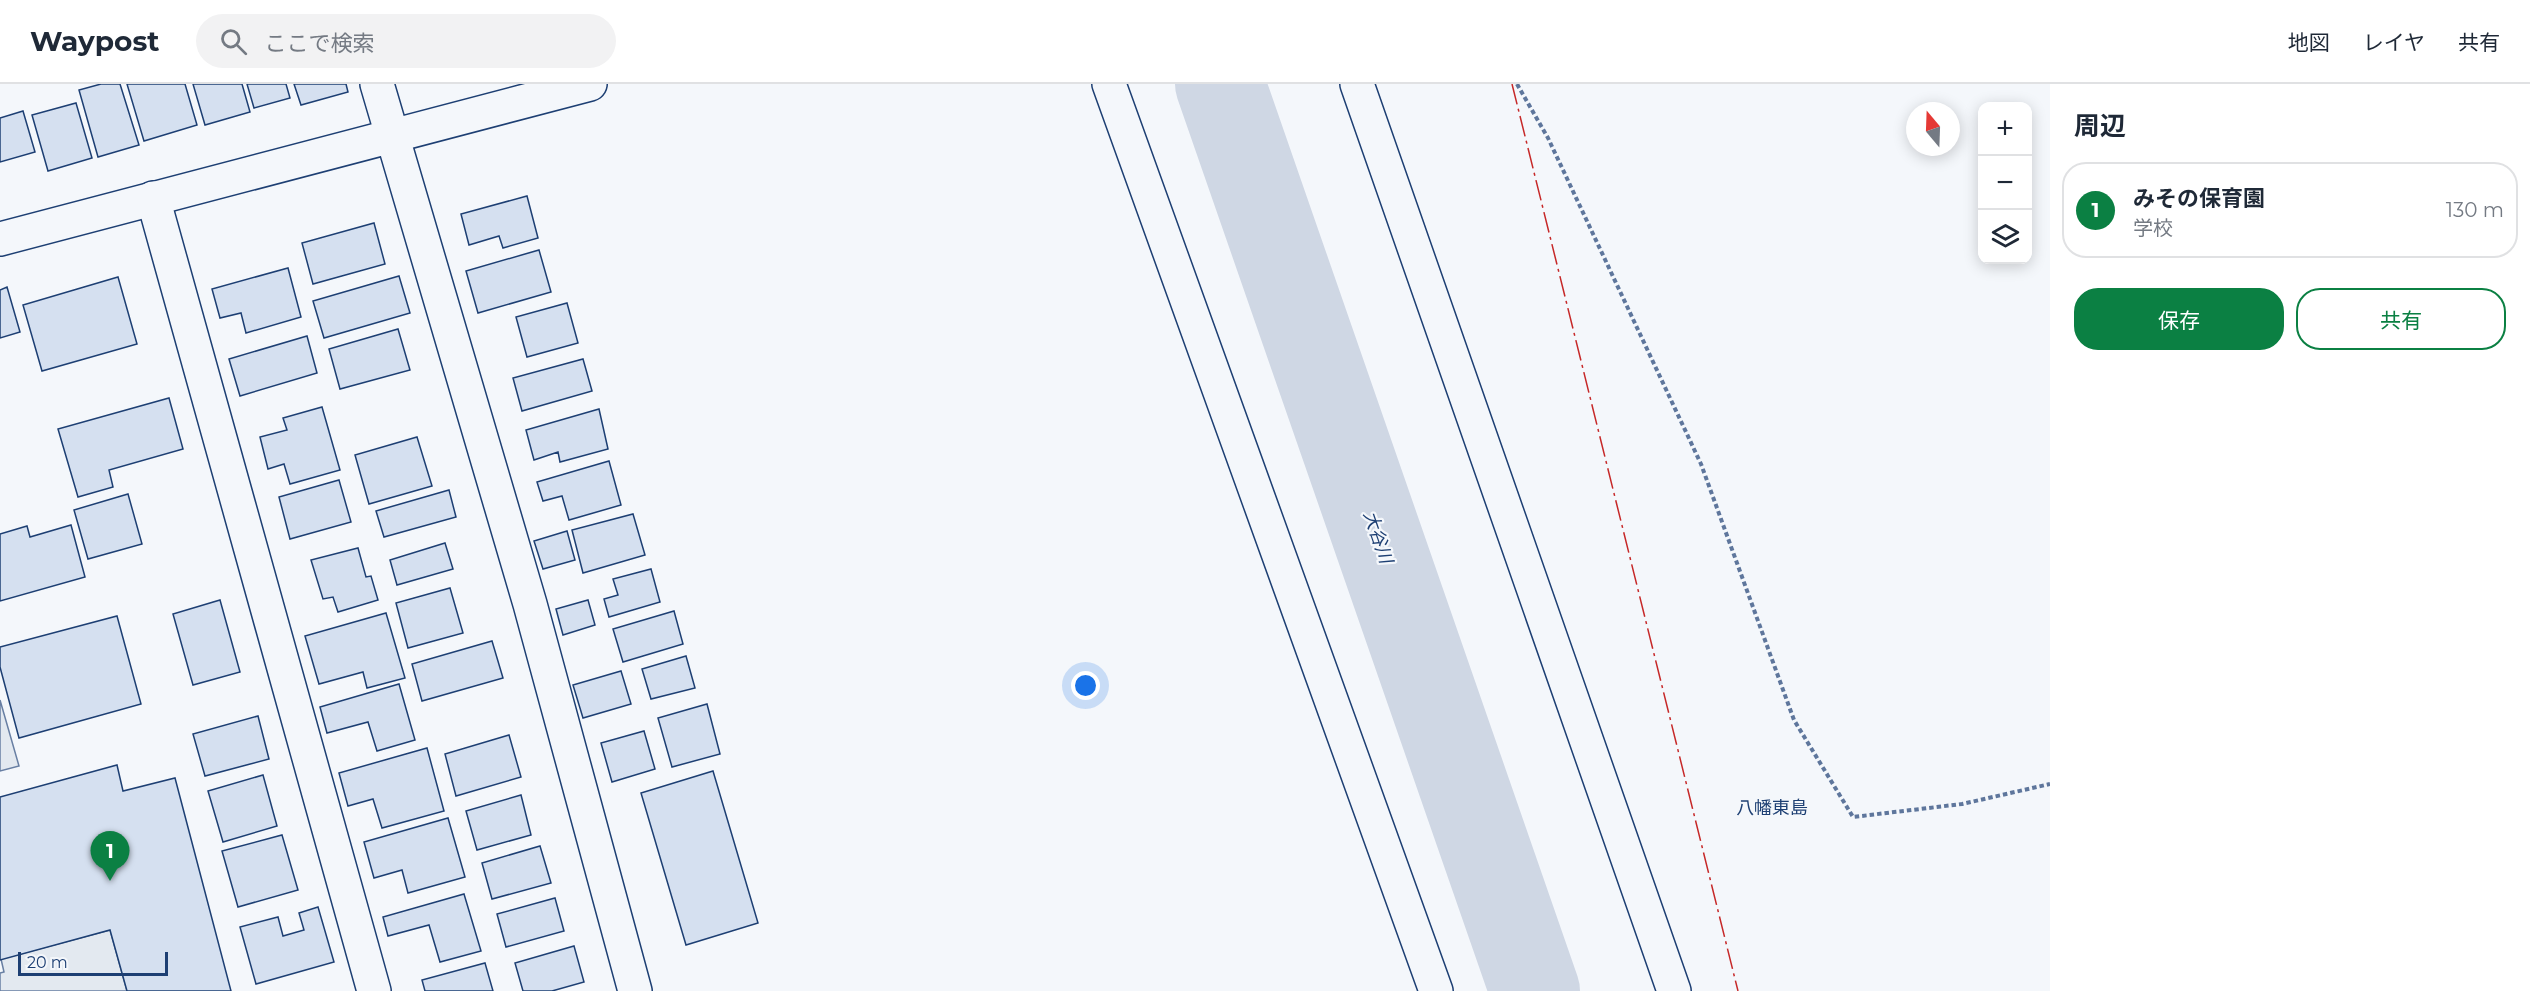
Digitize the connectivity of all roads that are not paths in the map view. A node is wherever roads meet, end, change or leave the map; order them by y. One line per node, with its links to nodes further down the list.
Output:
1 (377, 84): 5 (street)
2 (590, 84): 5 (street)
3 (1109, 84): 10 (street)
4 (1357, 84): 11 (street)
5 (391, 135): 6 (street); 9 (street)
6 (153, 198): 7 (street); 8 (street)
7 (0, 239)
8 (374, 991)
9 (634, 991)
10 (1436, 991)
11 (1674, 991)

